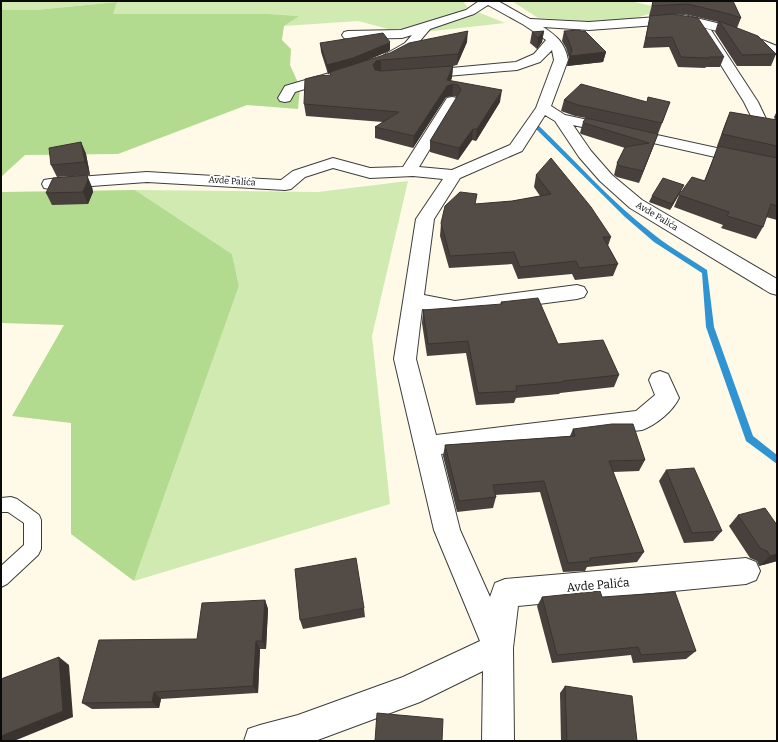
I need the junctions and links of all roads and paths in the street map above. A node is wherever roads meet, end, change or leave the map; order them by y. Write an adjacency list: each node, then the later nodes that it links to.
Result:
1 (488, 1): 2 (street); 4 (street)
2 (528, 22): 3 (street); 6 (street)
3 (700, 22): 7 (street); 14 (street)
4 (425, 27): 5 (street); 8 (street)
5 (348, 35)
6 (553, 39): 10 (street); 13 (street, Avde Palića)
7 (777, 50)
8 (377, 63)
9 (349, 72): 11 (street)
10 (412, 75)
11 (285, 98)
12 (452, 101): 16 (street)
13 (552, 113): 15 (street); 17 (street, Avde Palića); 19 (street, Avde Palića)
14 (760, 121)
15 (777, 166)
16 (408, 172): 17 (street, Avde Palića); 18 (street, Avde Palića)
17 (454, 175): 21 (street, Avde Palića)
18 (50, 184)
19 (777, 288)
20 (577, 292): 21 (street)
21 (414, 300): 23 (street, Avde Palića)
22 (660, 380): 23 (street)
23 (426, 446): 27 (street, Avde Palića)
24 (1, 505): 26 (lane)
25 (746, 571): 27 (street, Avde Palića)
26 (1, 578)
27 (498, 648): 28 (street); 29 (street, Avde Palića)
28 (260, 741)
29 (498, 741)

